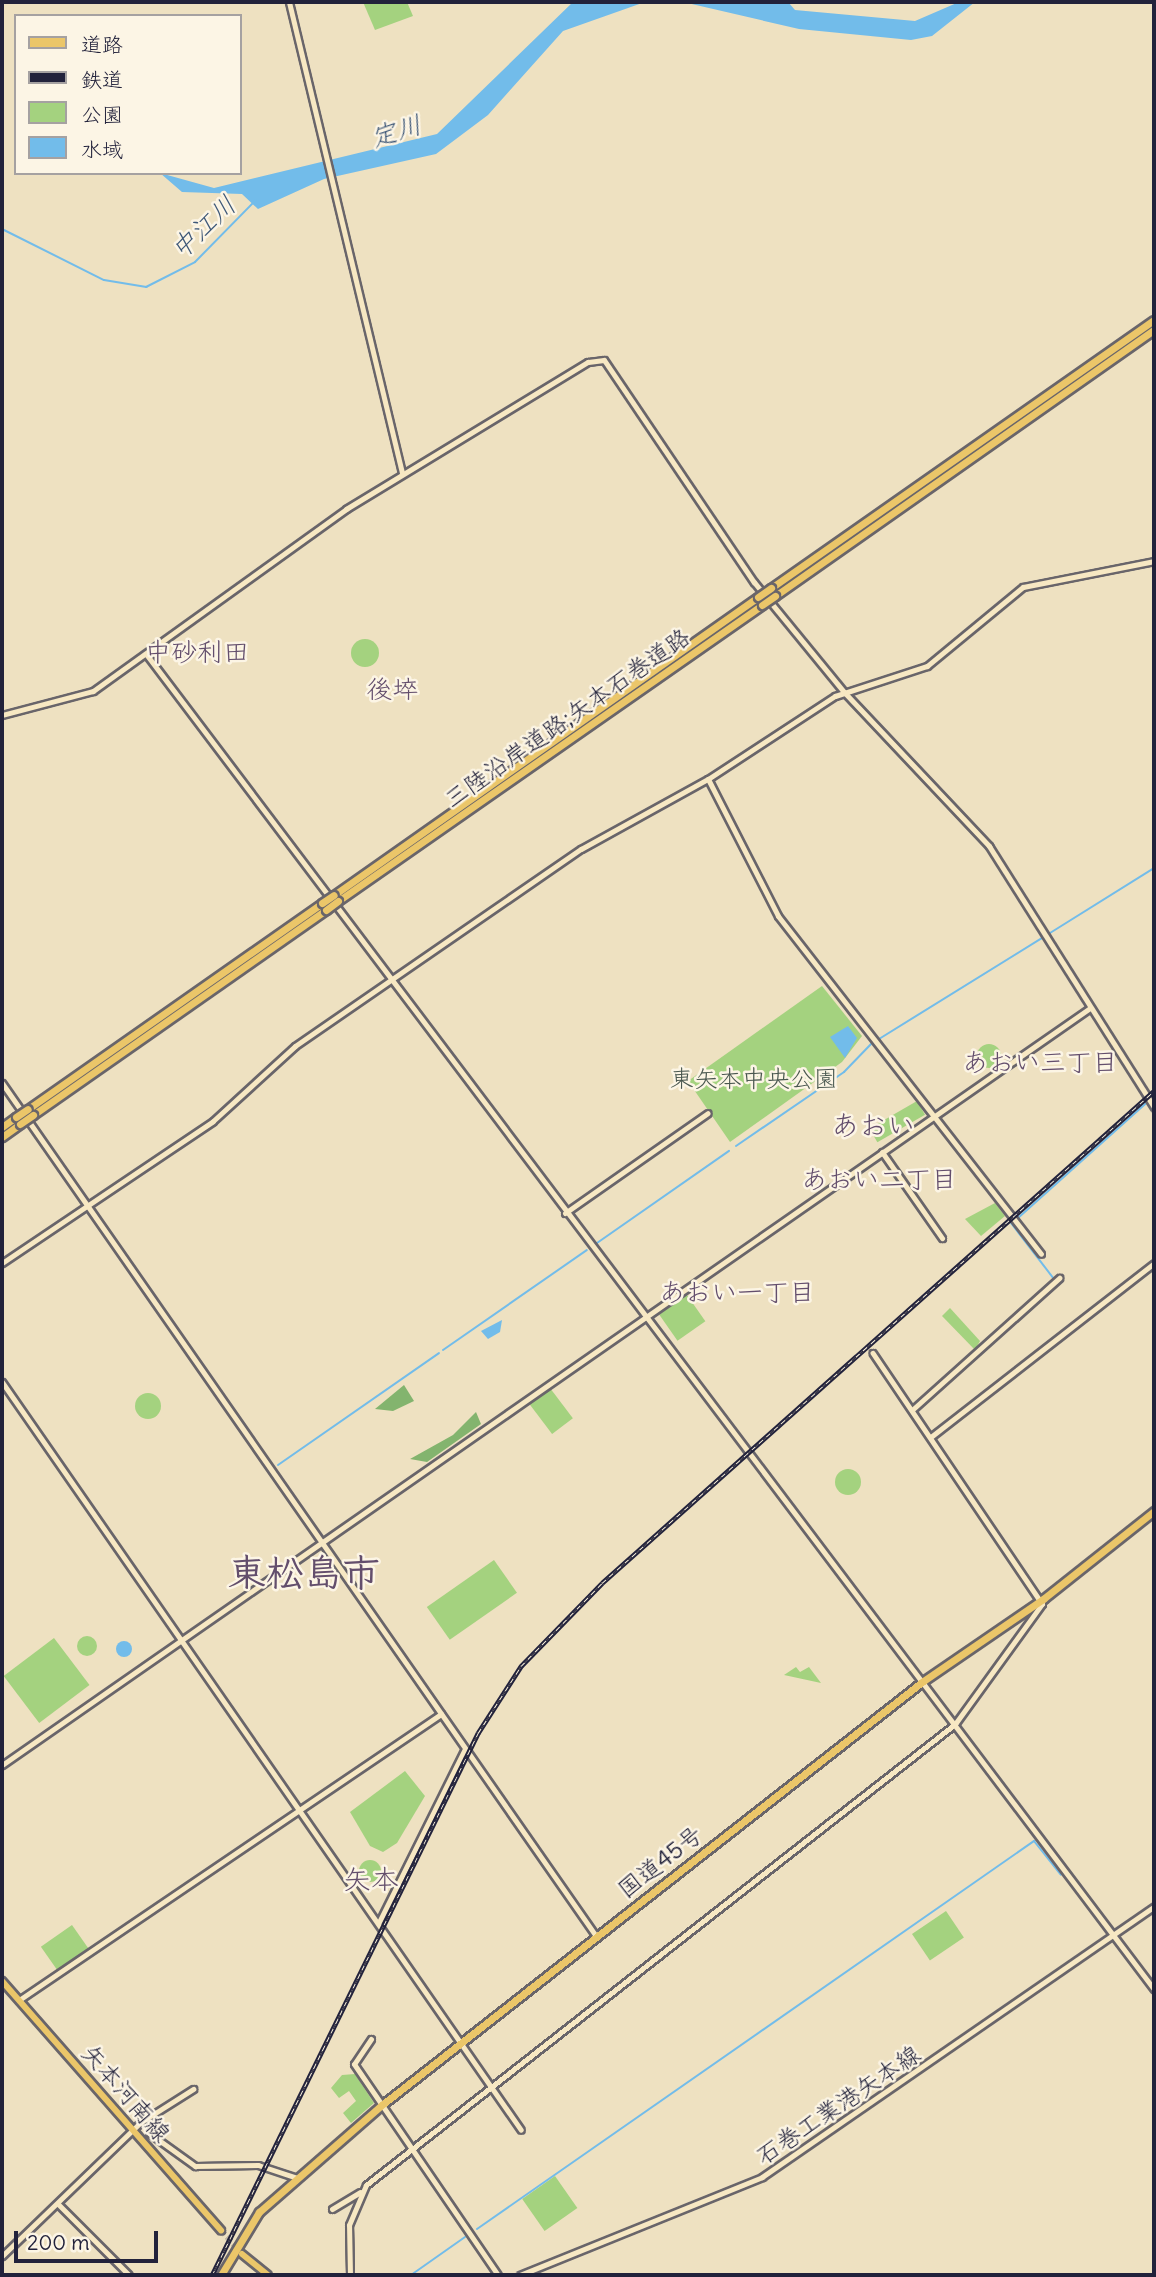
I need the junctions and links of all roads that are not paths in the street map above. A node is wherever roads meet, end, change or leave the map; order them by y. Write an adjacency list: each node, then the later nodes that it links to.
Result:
1 (289, 2): 4 (street)
2 (1154, 320): 6 (highway, 三陸沿岸道路;矢本石巻道路)
3 (1154, 330): 6 (highway, 三陸沿岸道路;矢本石巻道路)
4 (402, 473): 7 (street); 8 (street)
5 (1154, 561): 8 (street)
6 (773, 592): 19 (highway, 三陸沿岸道路;矢本石巻道路, bridge)
7 (146, 654): 9 (street); 13 (street)
8 (844, 692): 11 (street); 14 (street)
9 (2, 715)
10 (474, 777): 12 (street)
11 (708, 779): 13 (street); 18 (street)
12 (479, 784)
13 (389, 981): 23 (street); 24 (street)
14 (1090, 1008): 16 (street); 18 (street)
15 (2, 1083): 23 (street)
16 (1154, 1107)
17 (708, 1113): 24 (street)
18 (934, 1116): 22 (street); 26 (street)
19 (18, 1121): 20 (highway, 三陸沿岸道路;矢本石巻道路); 21 (highway, 三陸沿岸道路;矢本石巻道路)
20 (2, 1127)
21 (2, 1137)
22 (882, 1152): 25 (street); 30 (street)
23 (86, 1205): 27 (street); 36 (street)
24 (565, 1213): 30 (street)
25 (942, 1238)
26 (1041, 1254)
27 (2, 1263)
28 (1154, 1263): 34 (street)
29 (1059, 1278): 33 (street)
30 (645, 1316): 36 (street); 39 (street)
31 (873, 1353): 33 (street)
32 (2, 1382): 38 (street)
33 (912, 1410): 34 (street)
34 (932, 1436): 37 (street)
35 (1154, 1511): 37 (highway, 国道45号)
36 (321, 1542): 38 (street); 40 (street)
37 (1043, 1599): 39 (highway, 国道45号); 41 (street)
38 (183, 1641): 43 (street); 44 (street)
39 (922, 1682): 41 (street); 47 (highway, 国道45号)
40 (441, 1714): 42 (street); 44 (street)
41 (956, 1724): 48 (street); 54 (street)
42 (465, 1749): 46 (street); 47 (street)
43 (2, 1765)
44 (301, 1811): 46 (street); 51 (street)
45 (1154, 1907): 48 (street, 石巻工業港矢本線)
46 (379, 1922): 53 (street)
47 (596, 1936): 53 (highway, 国道45号)
48 (1113, 1936): 50 (street); 73 (street, 石巻工業港矢本線)
49 (2, 1981): 51 (main road, 矢本河南線)
50 (1154, 1989)
51 (19, 2000): 57 (main road, 矢本河南線)
52 (370, 2039): 56 (street)
53 (461, 2042): 54 (street); 56 (highway, 国道45号)
54 (491, 2088): 58 (street); 60 (street)
55 (193, 2089): 57 (street)
56 (383, 2104): 60 (street); 61 (highway, 国道45号)
57 (134, 2130): 63 (street); 65 (main road, 矢本河南線)
58 (521, 2130)
59 (149, 2133): 61 (street)
60 (413, 2148): 62 (street); 72 (street)
61 (297, 2178): 69 (highway, 国道45号)
62 (360, 2192): 64 (street); 71 (street)
63 (58, 2204): 67 (street); 68 (street)
64 (332, 2208)
65 (221, 2230)
66 (242, 2254): 70 (main road)
67 (2, 2256)
68 (129, 2275)
69 (221, 2275)
70 (268, 2275)
71 (350, 2275)
72 (498, 2275)
73 (520, 2275)

